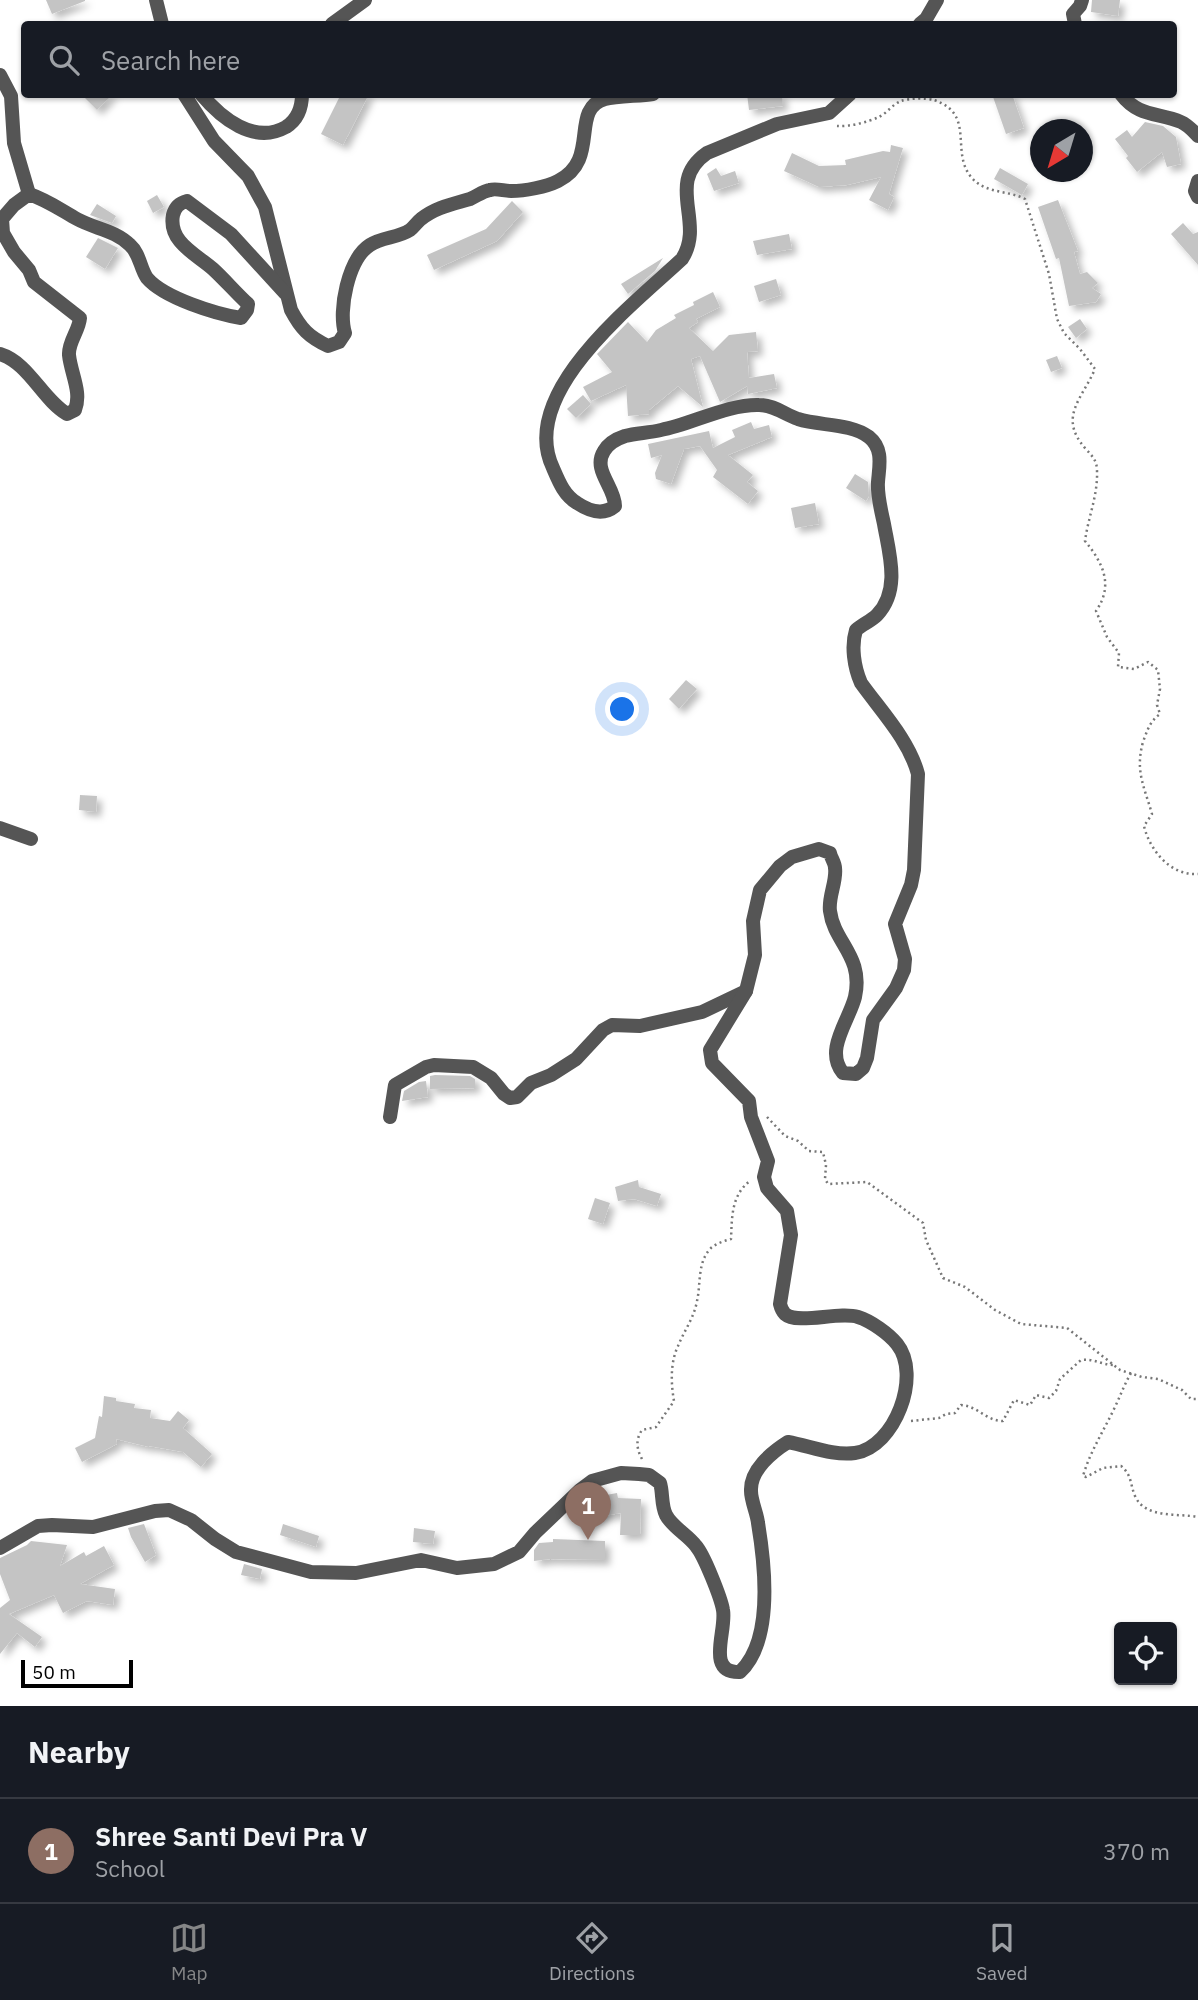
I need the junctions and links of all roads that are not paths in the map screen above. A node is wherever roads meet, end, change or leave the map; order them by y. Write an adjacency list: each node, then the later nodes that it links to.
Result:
1 (156, 0): 5 (street)
2 (365, 0): 6 (street)
3 (937, 0): 7 (street)
4 (1082, 0): 8 (street)
5 (161, 21)
6 (336, 21)
7 (924, 21)
8 (1074, 21)
9 (0, 75): 18 (street)
10 (187, 98): 20 (street)
11 (205, 98): 12 (street)
12 (301, 98)
13 (614, 98): 20 (street)
14 (846, 98): 24 (street)
15 (1125, 98): 16 (street)
16 (1198, 136)
17 (1198, 181): 19 (street)
18 (29, 194): 20 (street); 21 (street)
19 (1198, 197)
20 (285, 293)
21 (0, 354)
22 (0, 828): 23 (street)
23 (31, 839)
24 (746, 991): 25 (street); 26 (street)
25 (390, 1117)
26 (0, 1548)

